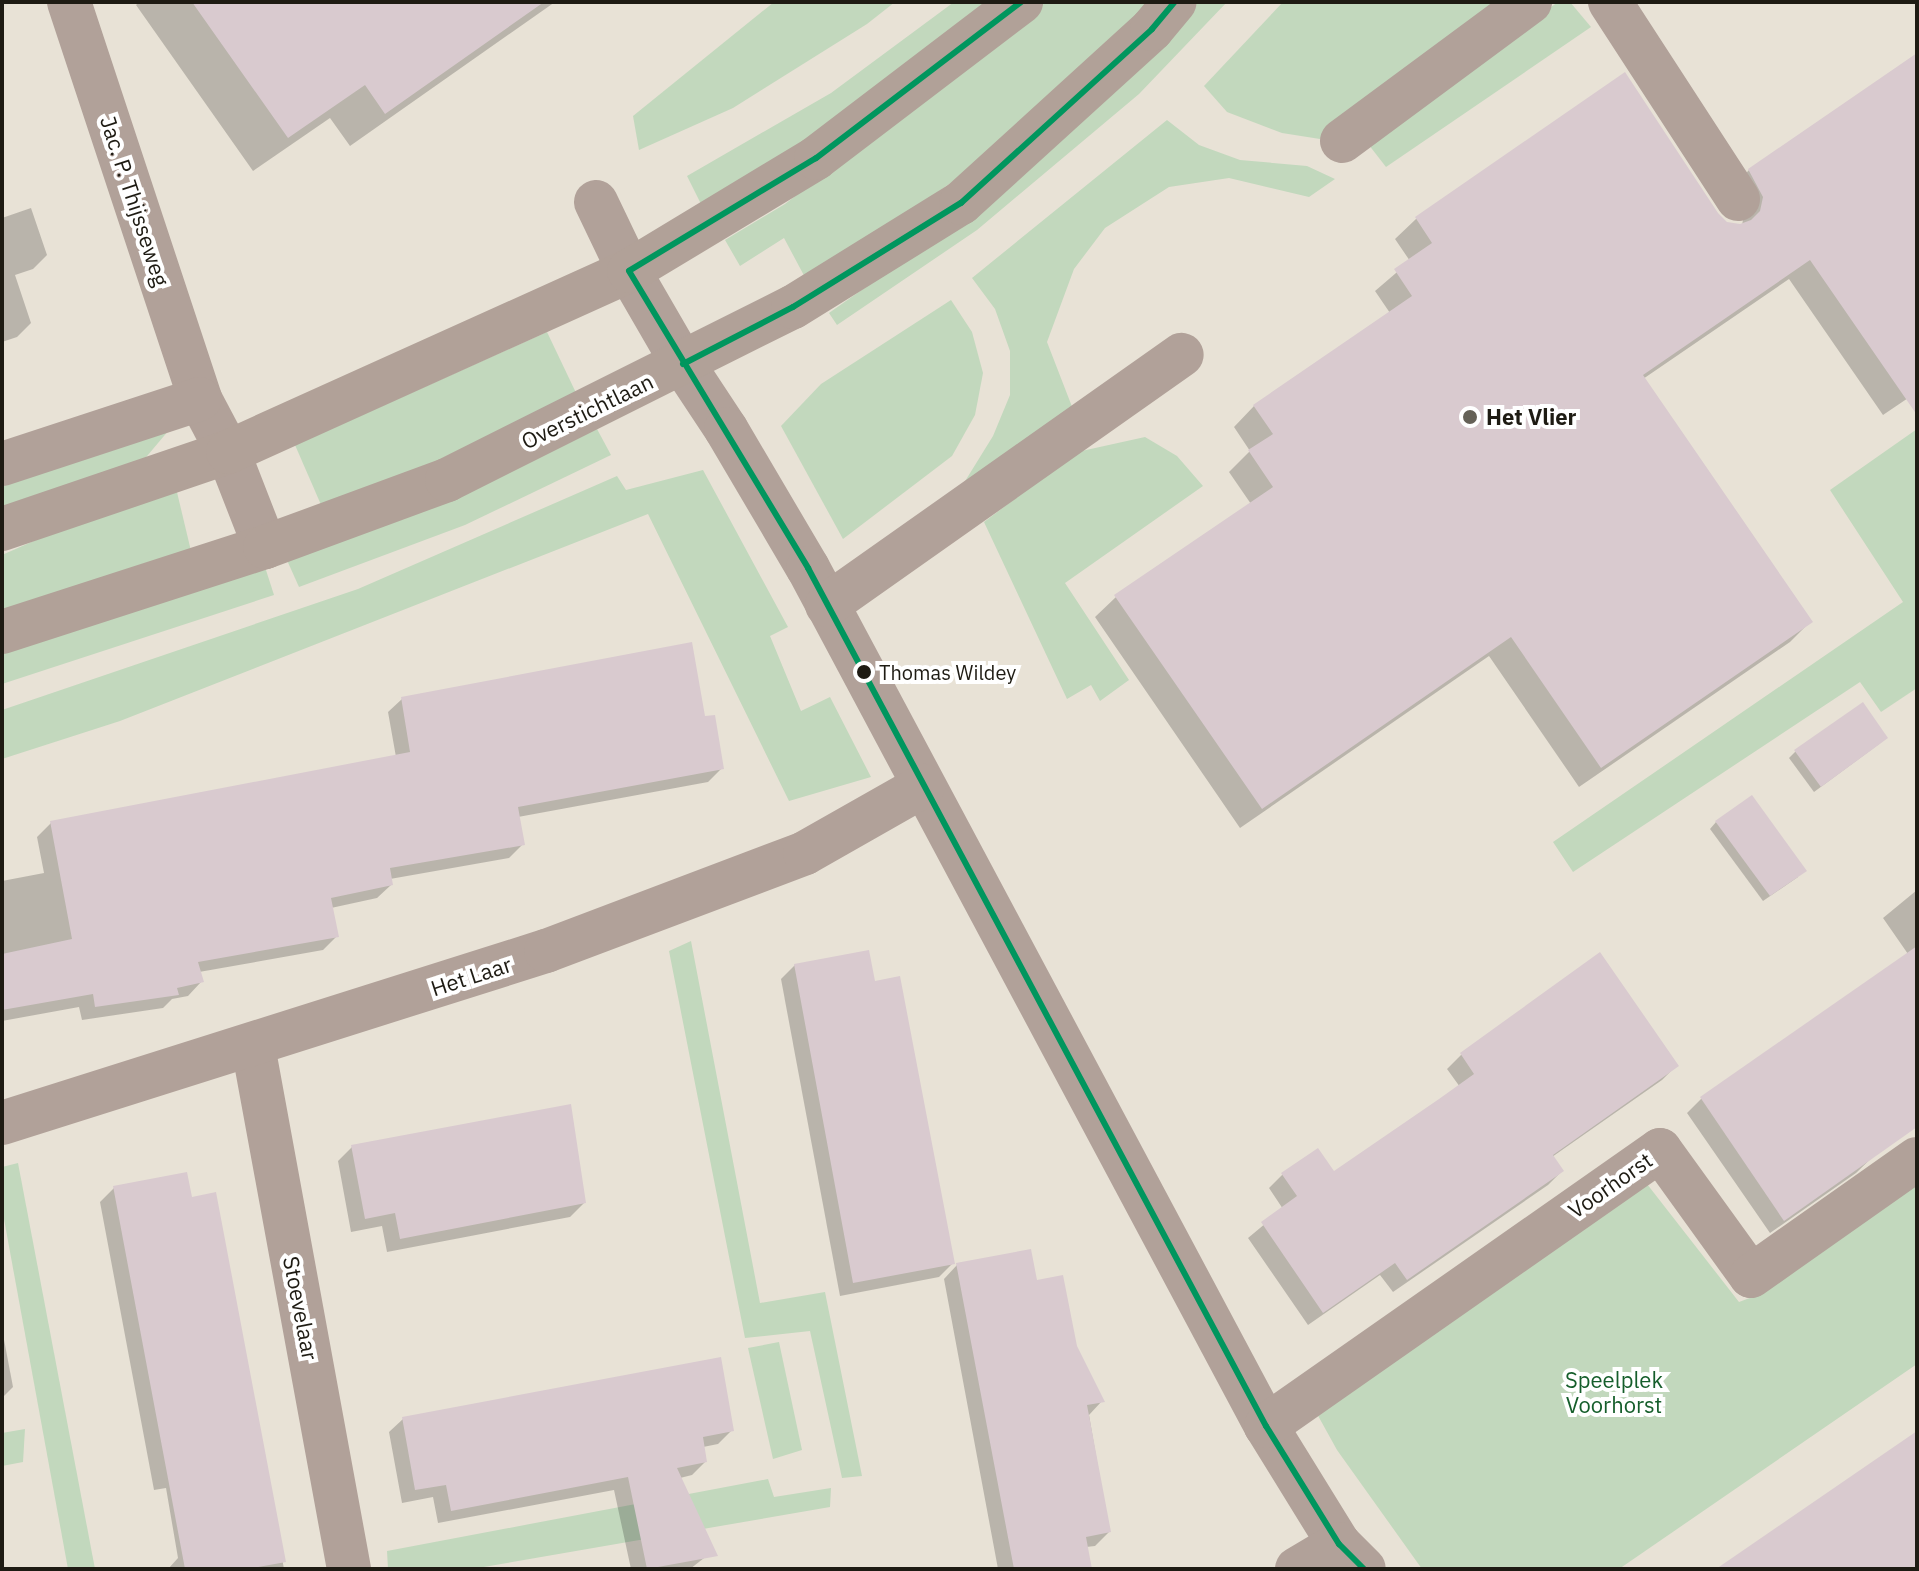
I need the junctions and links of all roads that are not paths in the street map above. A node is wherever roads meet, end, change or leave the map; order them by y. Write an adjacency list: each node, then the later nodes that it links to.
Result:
1 (69, 2): 12 (street, Jac. P. Thijsseweg)
2 (1021, 2): 9 (main road)
3 (1175, 2): 11 (main road, Overstichtlaan)
4 (1530, 2): 6 (street)
5 (1610, 2): 7 (street)
6 (1342, 141)
7 (1738, 199)
8 (596, 202): 9 (street)
9 (629, 271): 11 (street); 13 (main road)
10 (1182, 355): 17 (street)
11 (683, 364): 16 (main road, Overstichtlaan); 17 (street)
12 (200, 399): 13 (street, Jac. P. Thijsseweg); 14 (street)
13 (228, 452): 15 (main road); 16 (street, Jac. P. Thijsseweg)
14 (2, 464)
15 (2, 529)
16 (265, 547): 18 (main road, Overstichtlaan)
17 (827, 605): 19 (street)
18 (2, 632)
19 (923, 786): 20 (street, Het Laar); 23 (street)
20 (253, 1046): 21 (street, Het Laar); 25 (street, Stoevelaar)
21 (2, 1123)
22 (1917, 1159): 23 (street, Voorhorst)
23 (1266, 1426): 24 (street)
24 (1352, 1556): 26 (street)
25 (349, 1569)
26 (1297, 1569)

